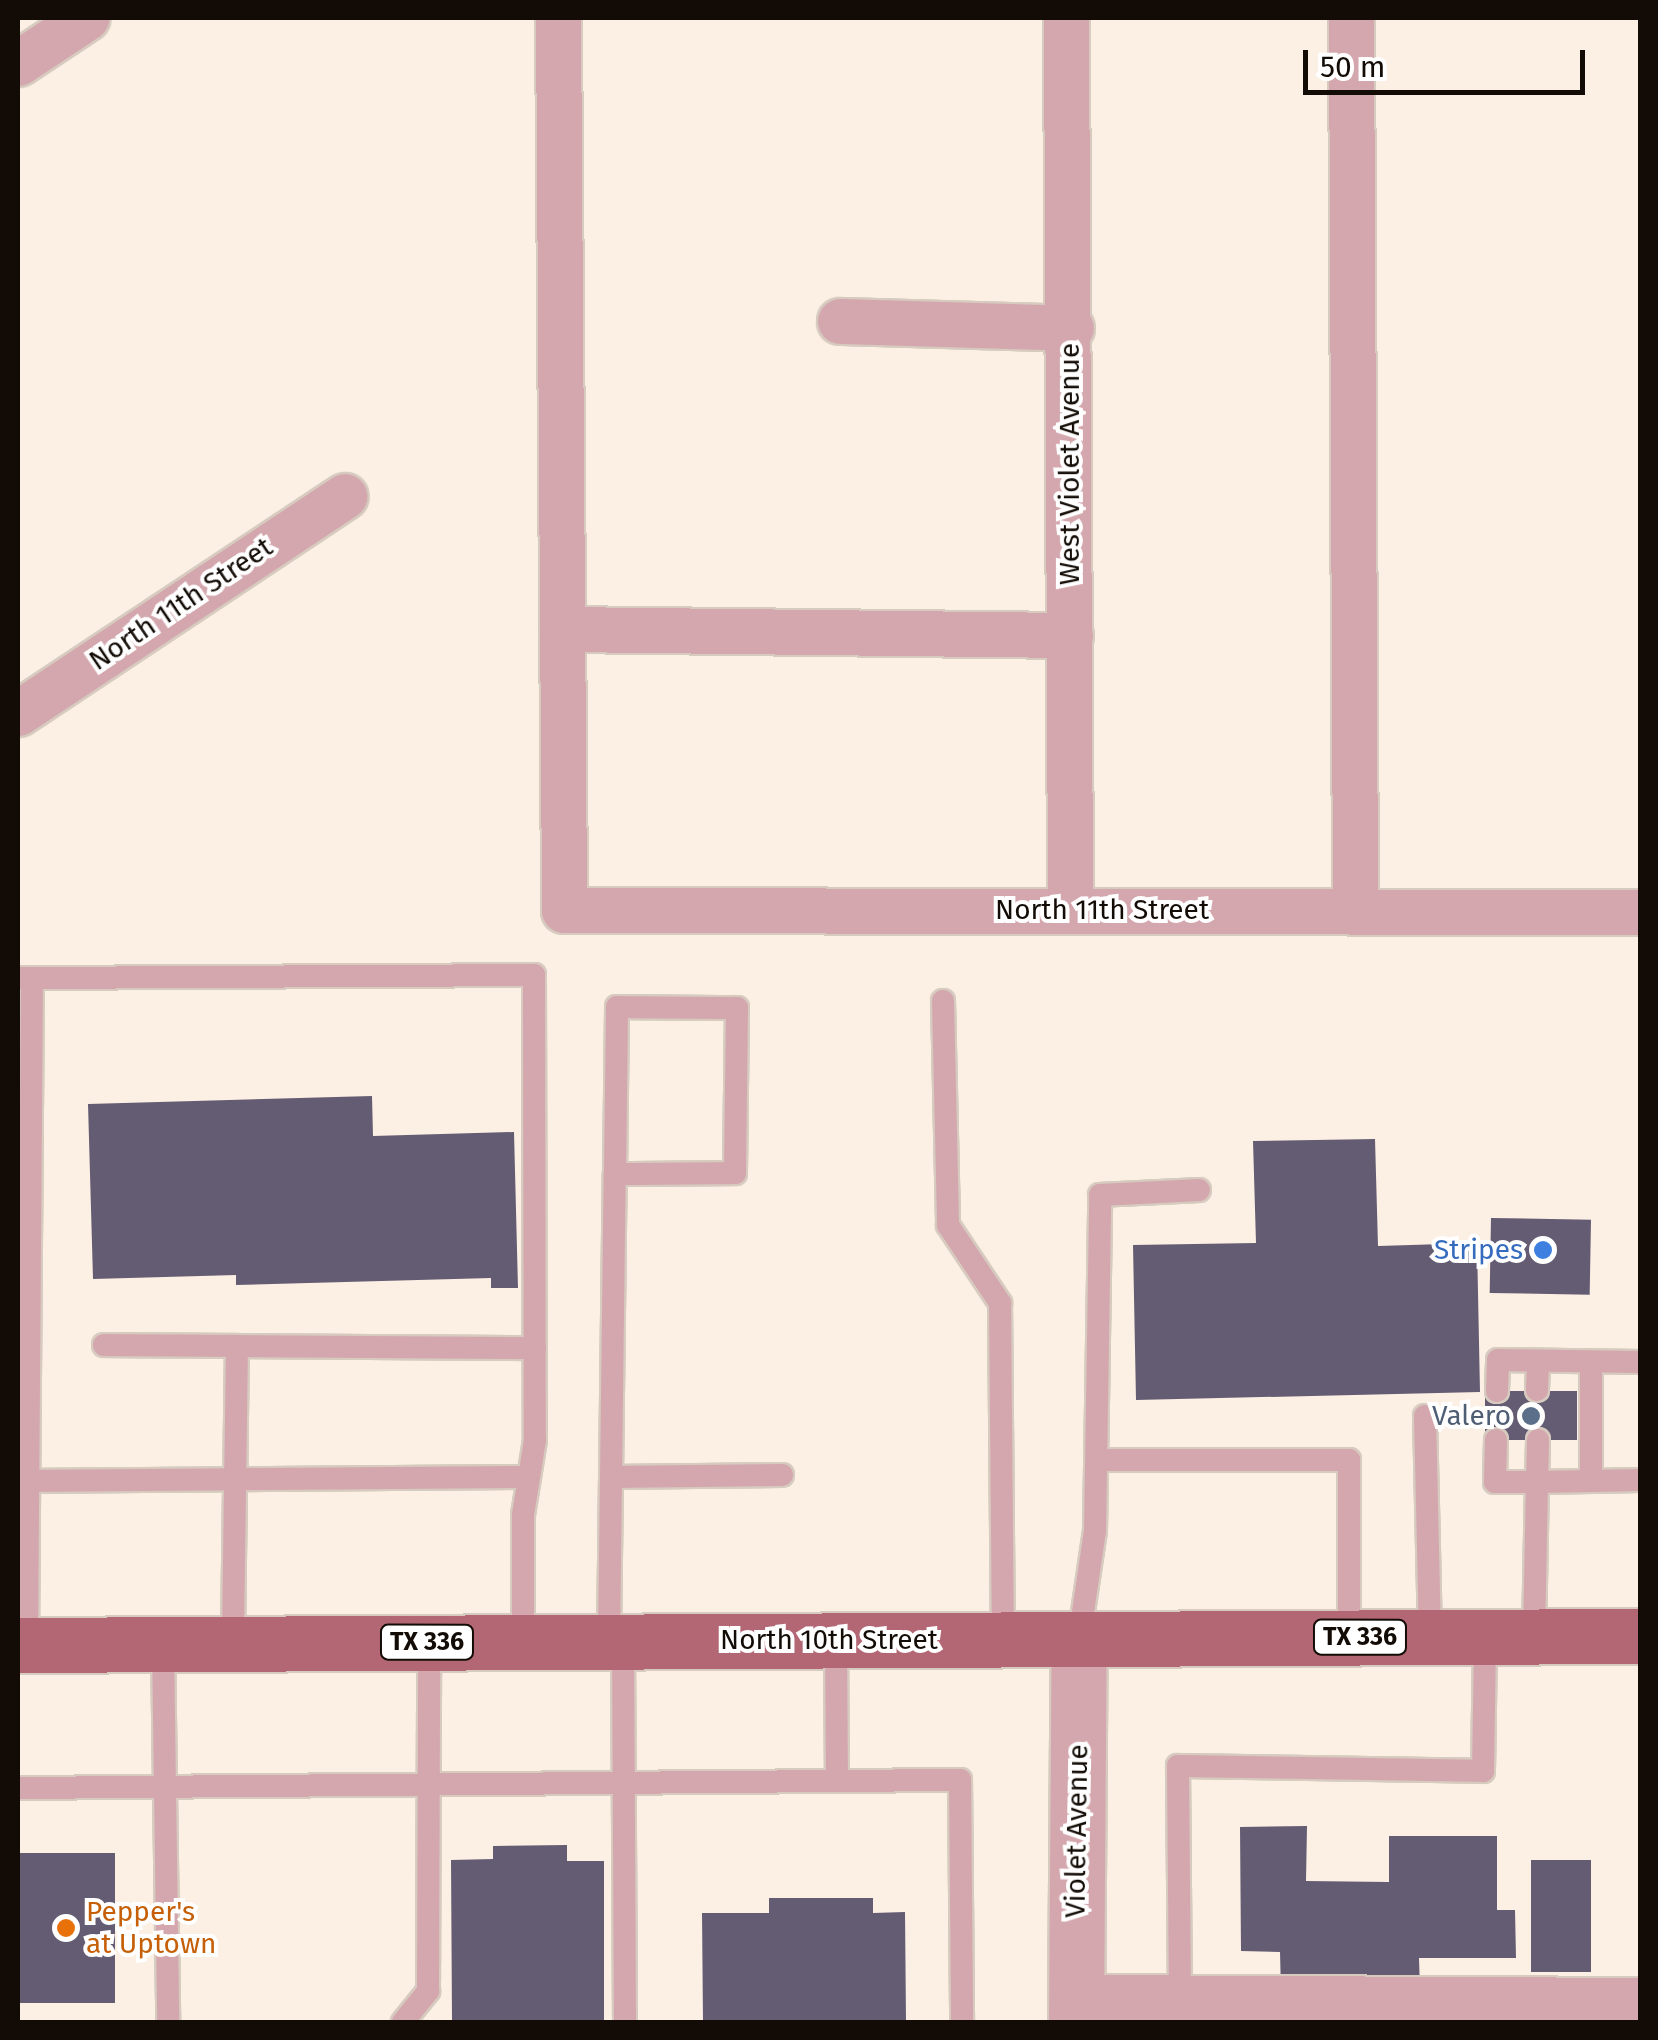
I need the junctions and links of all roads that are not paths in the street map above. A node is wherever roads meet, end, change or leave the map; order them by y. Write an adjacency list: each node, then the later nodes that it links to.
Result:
1 (86, 18): 5 (street)
2 (558, 18): 9 (street)
3 (1066, 18): 7 (street, West Violet Avenue)
4 (1351, 18): 13 (street)
5 (35, 42)
6 (840, 320): 7 (street)
7 (1071, 328): 10 (street, West Violet Avenue)
8 (344, 496): 11 (street, North 11th Street)
9 (562, 628): 10 (street); 12 (street, North 11th Street)
10 (1070, 635): 12 (street, West Violet Avenue)
11 (18, 712)
12 (1070, 910): 13 (street, North 11th Street)
13 (1354, 911): 14 (street, North 11th Street)
14 (1640, 912)
15 (25, 978): 17 (lane); 23 (lane)
16 (943, 1001): 45 (lane)
17 (24, 1056): 18 (lane)
18 (24, 1155): 38 (lane)
19 (614, 1174): 19 (lane); 36 (lane)
20 (1199, 1190): 32 (lane)
21 (104, 1345): 22 (lane)
22 (237, 1346): 23 (lane); 34 (lane)
23 (534, 1348): 35 (lane)
24 (1538, 1361): 25 (lane); 27 (lane); 28 (lane)
25 (1591, 1362): 26 (lane); 39 (lane)
26 (1640, 1362)
27 (1538, 1390)
28 (1498, 1392)
29 (1425, 1416): 43 (lane)
30 (1496, 1440): 40 (lane)
31 (1538, 1440): 40 (lane)
32 (1097, 1460): 42 (lane); 46 (lane)
33 (782, 1475): 36 (lane)
34 (236, 1477): 35 (lane); 38 (lane); 51 (lane)
35 (528, 1477): 50 (lane)
36 (611, 1477): 48 (lane)
37 (1640, 1480): 39 (lane)
38 (23, 1481): 53 (lane)
39 (1591, 1481): 40 (lane)
40 (1537, 1482): 44 (lane)
41 (1640, 1636): 44 (main road, North 10th Street / TX 336)
42 (1349, 1637): 43 (main road, North 10th Street / TX 336); 46 (main road, North 10th Street / TX 336)
43 (1430, 1637): 44 (main road, North 10th Street / TX 336)
44 (1510, 1637): 61 (lane)
45 (1003, 1639): 46 (main road, North 10th Street / TX 336); 47 (main road, North 10th Street / TX 336)
46 (1079, 1639): 60 (street, Violet Avenue)
47 (836, 1640): 48 (main road, North 10th Street / TX 336); 54 (lane)
48 (616, 1641): 50 (main road, North 10th Street / TX 336); 55 (lane)
49 (429, 1642): 50 (main road, North 10th Street / TX 336); 51 (main road, North 10th Street / TX 336); 56 (lane)
50 (522, 1642)
51 (233, 1643): 52 (main road, North 10th Street / TX 336)
52 (162, 1644): 53 (main road, North 10th Street / TX 336); 57 (lane)
53 (22, 1645)
54 (837, 1781): 55 (lane); 65 (lane)
55 (624, 1783): 56 (lane); 64 (lane)
56 (428, 1785): 57 (lane); 63 (lane)
57 (165, 1787): 58 (lane); 62 (lane)
58 (18, 1788)
59 (1640, 2000): 61 (street)
60 (1076, 2010): 61 (street)
61 (1180, 2010)
62 (168, 2022)
63 (403, 2022)
64 (625, 2022)
65 (962, 2022)

